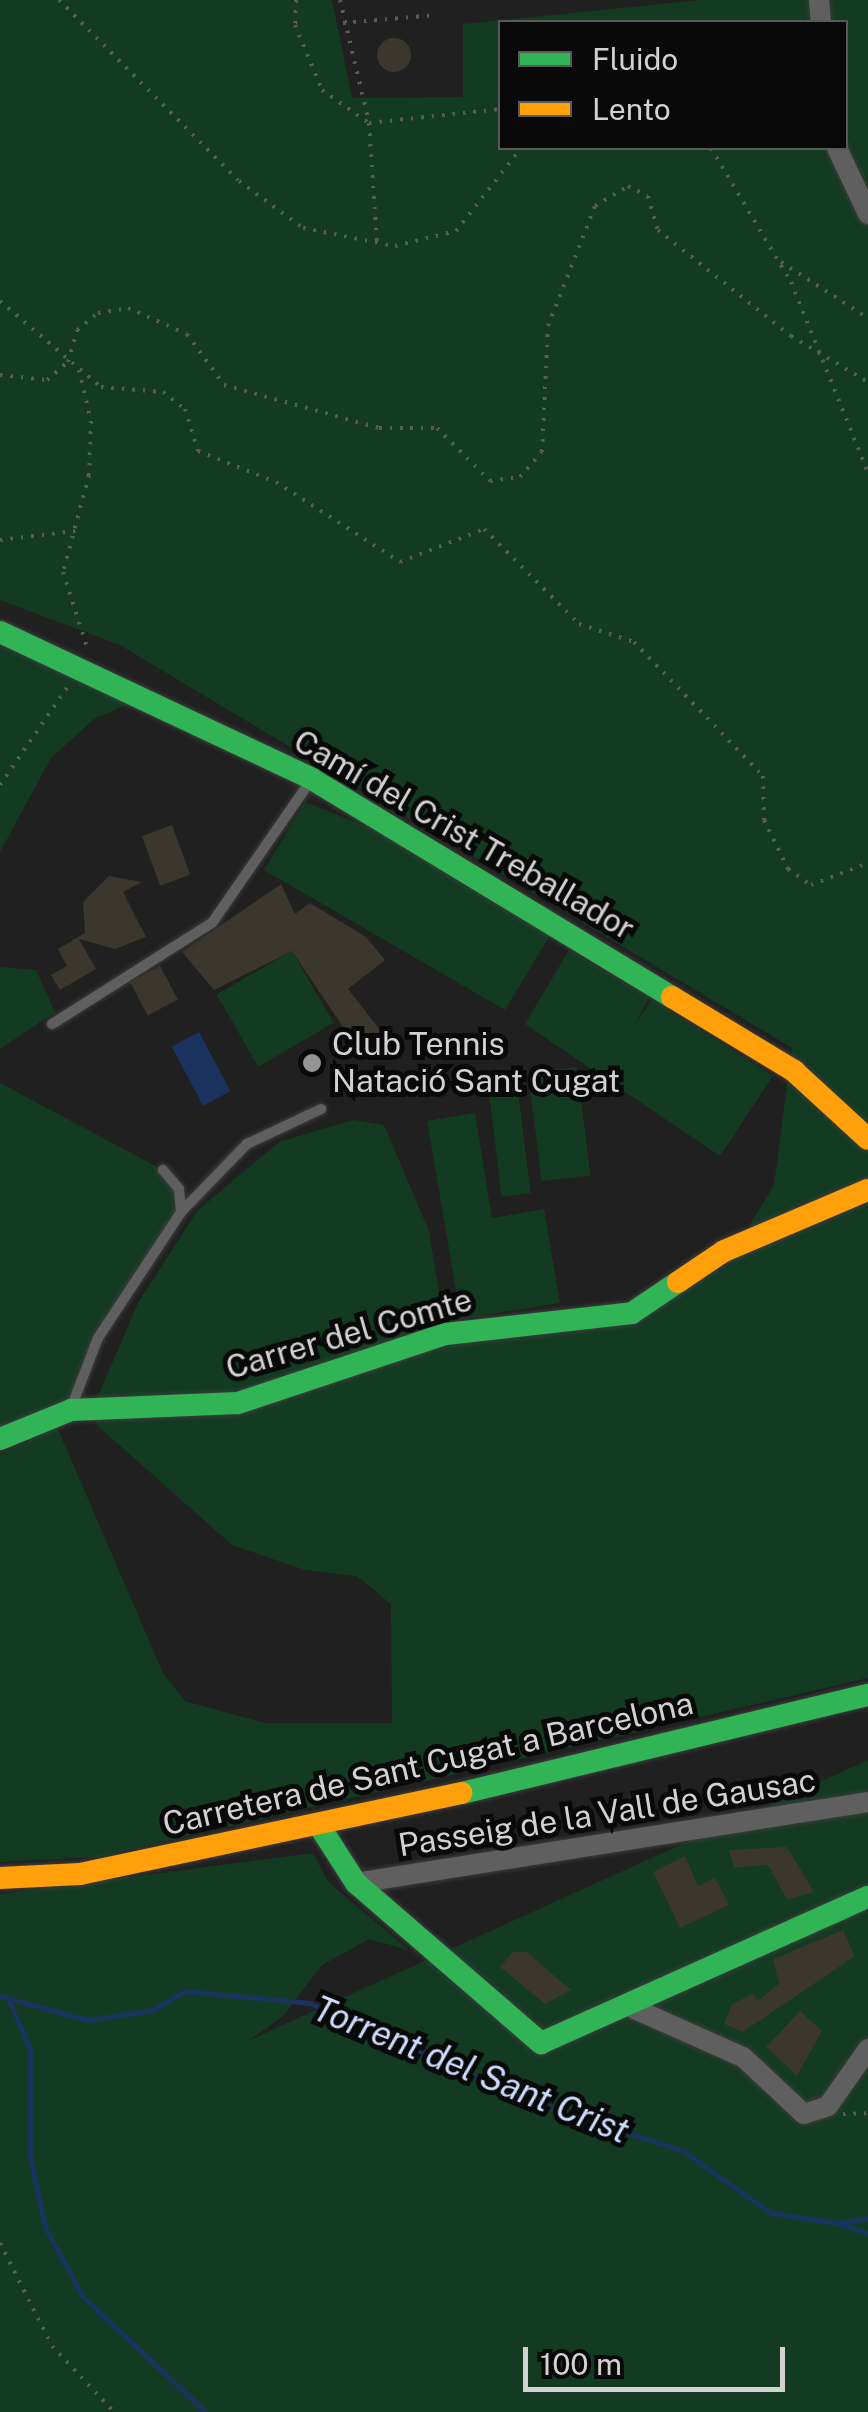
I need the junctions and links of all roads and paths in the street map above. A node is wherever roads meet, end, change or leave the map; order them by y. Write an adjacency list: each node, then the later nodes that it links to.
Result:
1 (58, 0): 12 (path)
2 (296, 0): 7 (path)
3 (340, 0): 5 (path)
4 (436, 15): 5 (path)
5 (343, 23): 7 (path)
6 (498, 109): 7 (path)
7 (368, 123): 12 (path)
8 (519, 150): 12 (path)
9 (712, 150): 13 (path)
10 (838, 150): 11 (street)
11 (868, 214)
12 (377, 244)
13 (777, 259): 15 (path); 16 (path)
14 (0, 301): 17 (path)
15 (868, 318)
16 (821, 355): 17 (path); 20 (path); 21 (path)
17 (68, 362): 18 (path); 19 (path)
18 (79, 370): 22 (path); 28 (path)
19 (0, 375)
20 (868, 382)
21 (868, 473)
22 (76, 531): 23 (path); 25 (path)
23 (0, 540)
24 (0, 632): 25 (street, Camí del Crist Treballador)
25 (87, 673): 26 (street, Camí del Crist Treballador); 27 (path)
26 (312, 779): 29 (lane); 31 (street, Camí del Crist Treballador)
27 (0, 785)
28 (868, 863)
29 (52, 1024)
30 (321, 1109): 34 (lane)
31 (868, 1139)
32 (163, 1170): 34 (lane)
33 (868, 1190): 35 (street, Carrer del Comte)
34 (181, 1212): 35 (lane)
35 (70, 1410): 36 (street, Carrer del Comte)
36 (0, 1440)
37 (868, 1695): 39 (street, Carretera de Sant Cugat a Barcelona)
38 (868, 1802): 41 (street, Passeig de la Vall de Gausac)
39 (320, 1827): 40 (street, Carretera de Sant Cugat a Barcelona); 41 (street)
40 (0, 1878)
41 (356, 1883): 43 (street)
42 (868, 1897): 43 (street)
43 (626, 2005): 44 (street)
44 (868, 2049)
45 (0, 2243): 46 (path)
46 (114, 2412)

